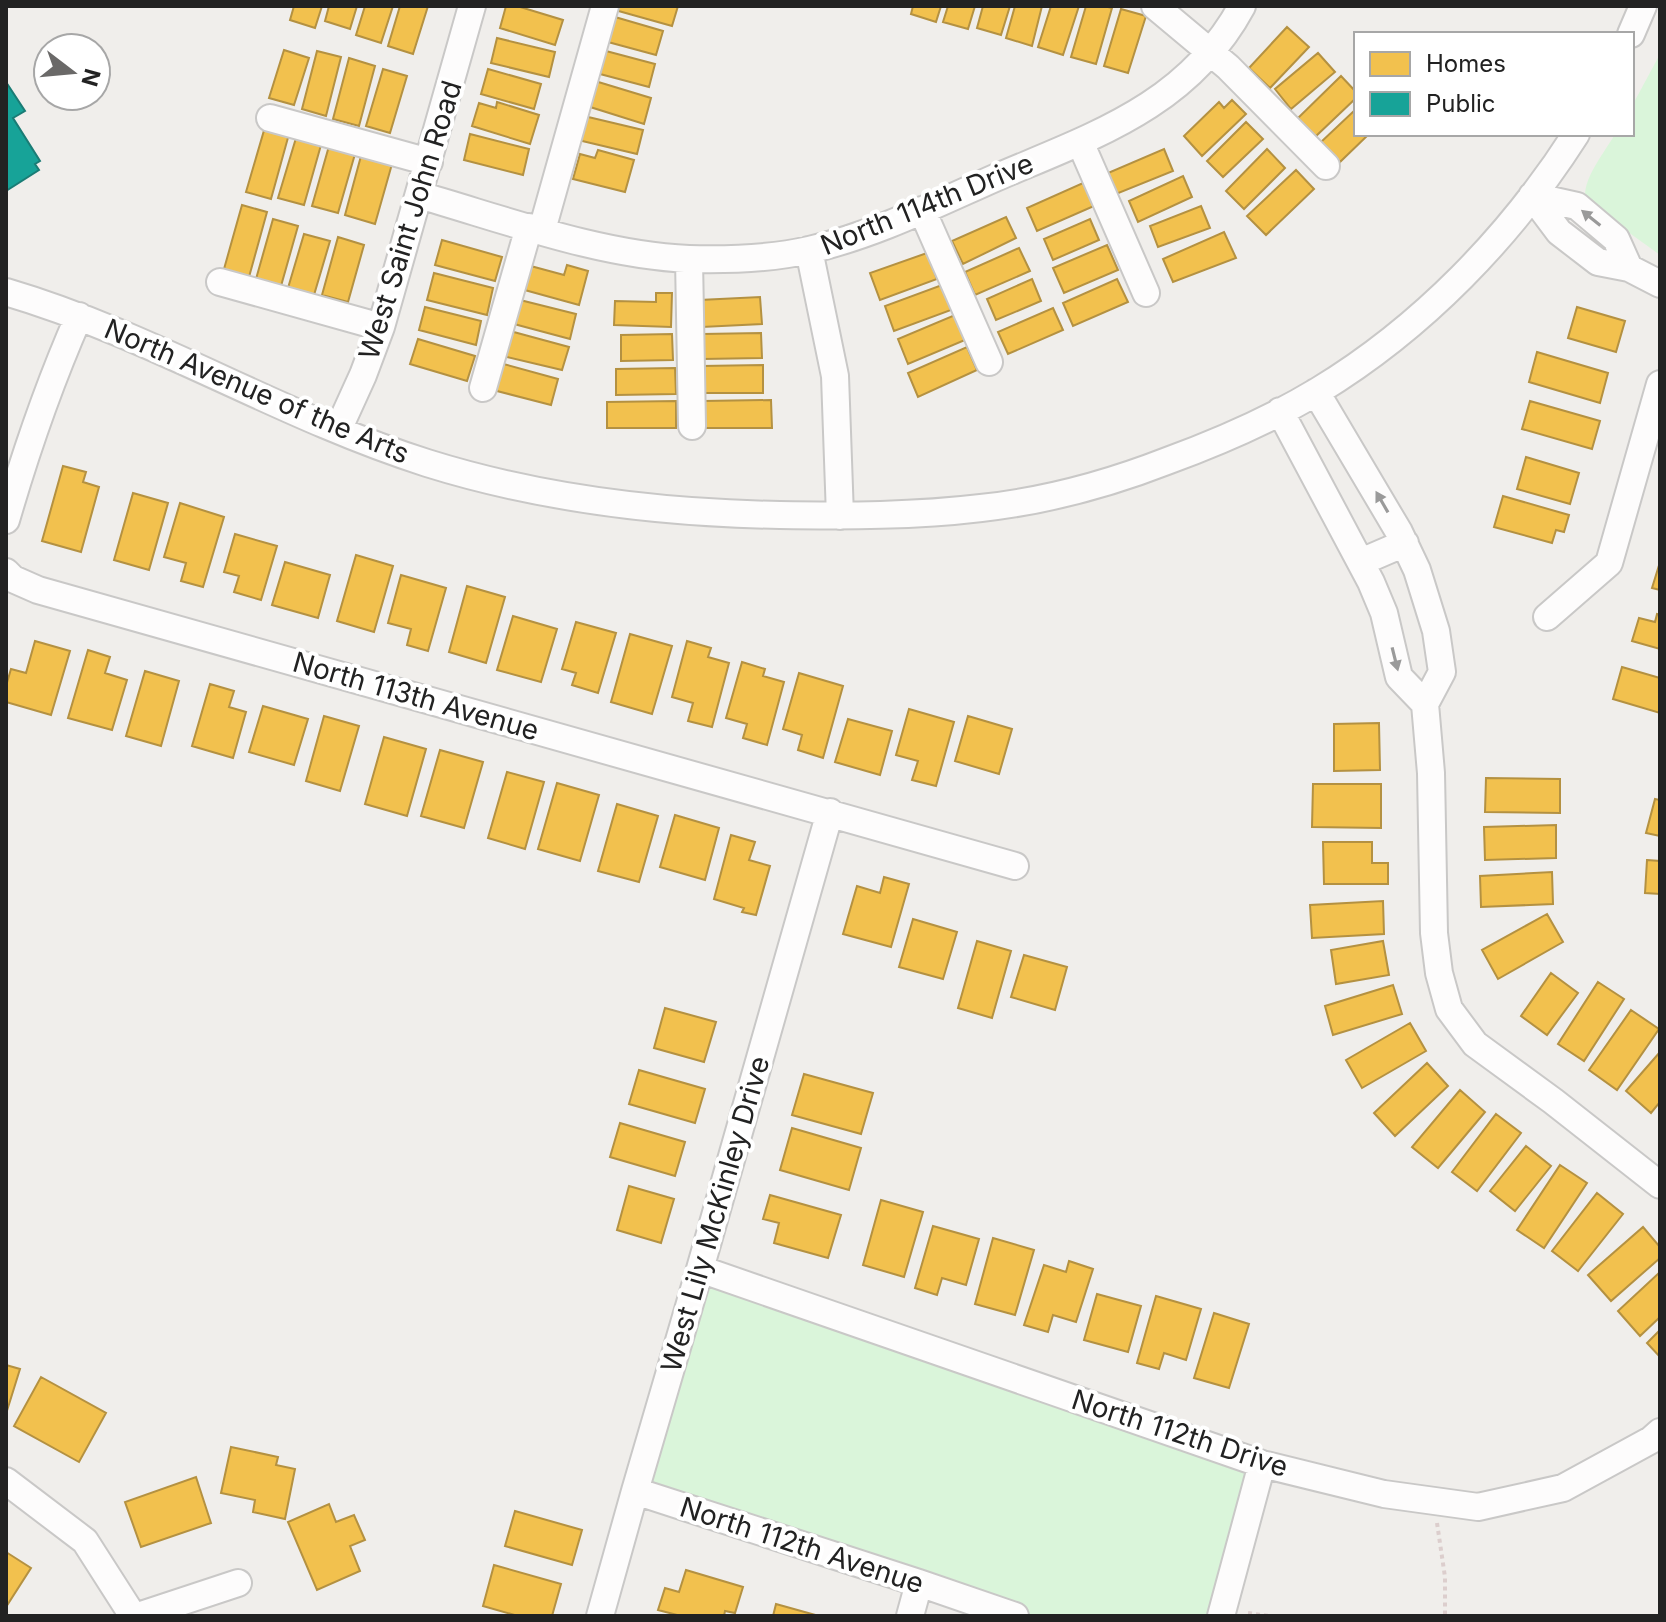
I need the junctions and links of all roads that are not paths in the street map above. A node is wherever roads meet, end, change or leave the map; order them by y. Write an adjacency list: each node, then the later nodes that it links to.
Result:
1 (472, 6): 11 (street, West Saint John Road)
2 (605, 6): 16 (street)
3 (1155, 6): 7 (street)
4 (1242, 6): 7 (street, North 114th Drive)
5 (1643, 6): 6 (street)
6 (1632, 32)
7 (1210, 53): 10 (street, North 114th Drive); 12 (street)
8 (270, 118): 11 (street)
9 (1575, 136): 14 (street, North Avenue of the Arts)
10 (1080, 142): 15 (street, North 114th Drive); 22 (street)
11 (429, 162): 13 (street, West Saint John Road)
12 (1326, 166)
13 (419, 195): 16 (street, North 114th Drive); 24 (street, West Saint John Road)
14 (1532, 196): 20 (street); 28 (street, North Avenue of the Arts)
15 (922, 210): 17 (street, North 114th Drive); 25 (street)
16 (535, 228): 18 (street, North 114th Drive); 27 (street)
17 (809, 250): 18 (street, North 114th Drive); 32 (street)
18 (689, 259): 30 (street)
19 (220, 282): 24 (street)
20 (1660, 284)
21 (6, 292): 23 (street, North Avenue of the Arts)
22 (1146, 293)
23 (79, 316): 31 (street, North Avenue of the Arts); 33 (street)
24 (381, 327): 31 (street, West Saint John Road)
25 (989, 362)
26 (1660, 384): 39 (street)
27 (483, 388)
28 (1316, 392): 29 (street, North Avenue of the Arts); 34 (street, one-way to 28)
29 (1280, 411): 32 (street, North Avenue of the Arts); 35 (street)
30 (692, 426)
31 (338, 430): 32 (street, North Avenue of the Arts)
32 (840, 516)
33 (6, 520)
34 (1405, 543): 35 (street); 37 (street)
35 (1361, 562): 38 (street)
36 (6, 572): 41 (street, North 113th Avenue)
37 (1429, 604): 38 (street); 40 (street)
38 (1384, 613): 40 (street, one-way to 40)
39 (1547, 617)
40 (1425, 704): 43 (street)
41 (830, 812): 42 (street, North 113th Avenue); 44 (street, West Lily McKinley Drive)
42 (1015, 866)
43 (1660, 1185)
44 (700, 1269): 46 (street, North 112th Drive); 48 (street, West Lily McKinley Drive)
45 (1660, 1432): 46 (street, North 112th Drive)
46 (1262, 1464): 55 (street)
47 (6, 1481): 51 (street)
48 (635, 1491): 50 (street, North 112th Avenue); 52 (street, West Lily McKinley Drive)
49 (238, 1583): 51 (street)
50 (919, 1583): 53 (street); 54 (street, North 112th Avenue)
51 (136, 1616)
52 (600, 1616)
53 (910, 1616)
54 (1015, 1616)
55 (1221, 1616)

